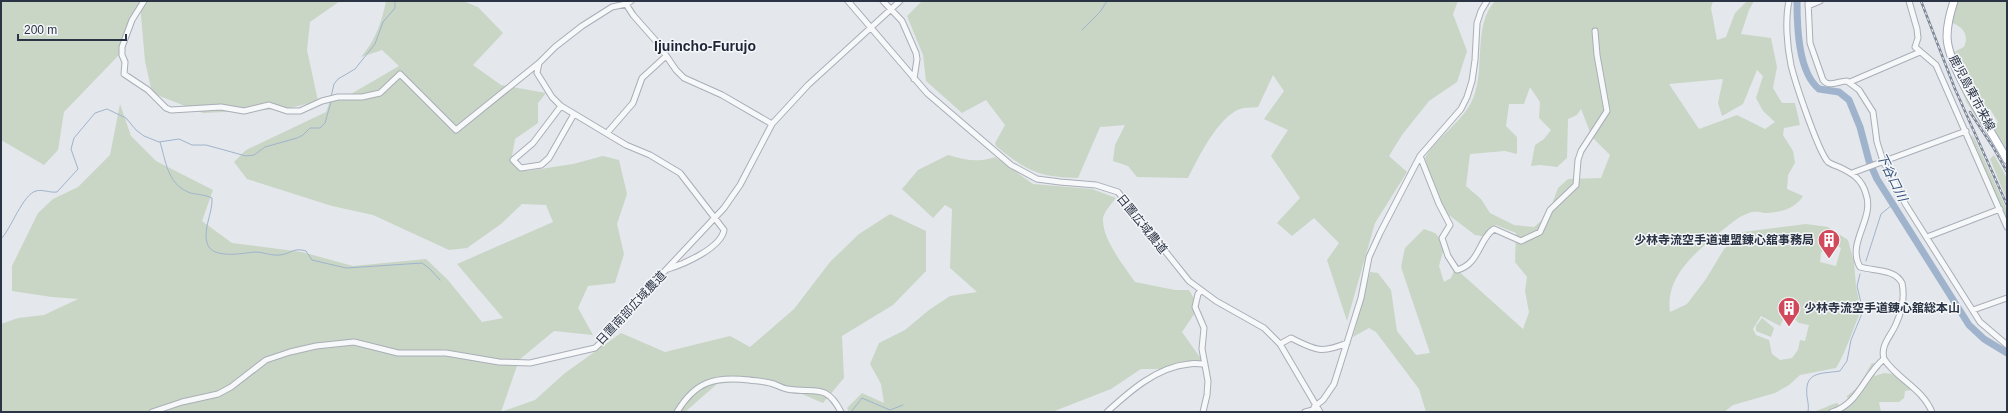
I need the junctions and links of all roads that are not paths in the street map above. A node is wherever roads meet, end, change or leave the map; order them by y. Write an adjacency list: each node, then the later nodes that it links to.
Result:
1 (144, 1): 17 (street)
2 (848, 1): 13 (street, 日置広域農道)
3 (884, 1): 12 (street)
4 (900, 1): 12 (street, 日置南部広域農道)
5 (1487, 1): 25 (street)
6 (1789, 1): 28 (street)
7 (1820, 1): 11 (street)
8 (1909, 1): 15 (street)
9 (1954, 1): 26 (main road, 鹿児島東市来線)
10 (628, 3): 16 (street); 17 (street)
11 (1808, 3): 19 (street)
12 (892, 9): 13 (street, 日置南部広域農道); 18 (street)
13 (872, 27): 18 (street, 日置広域農道); 22 (street, 日置南部広域農道)
14 (1596, 31): 25 (street)
15 (1920, 52): 19 (street); 23 (street)
16 (666, 56): 22 (street); 24 (street)
17 (539, 63): 20 (street)
18 (914, 79): 34 (street, 日置広域農道)
19 (1850, 82): 27 (street)
20 (561, 106): 21 (street); 21 (street)
21 (574, 114): 24 (street)
22 (772, 124): 30 (street, 日置南部広域農道)
23 (1966, 131): 27 (street); 29 (street)
24 (607, 133): 30 (street)
25 (1420, 156): 37 (street)
26 (2007, 160)
27 (1881, 162): 28 (street); 32 (street)
28 (1852, 173): 40 (street)
29 (2000, 209): 31 (street); 32 (street)
30 (714, 218): 33 (street, 日置南部広域農道); 33 (street)
31 (2007, 227)
32 (1927, 236): 36 (street)
33 (667, 269): 43 (street, 日置南部広域農道)
34 (1201, 292): 38 (street, 日置広域農道); 41 (street)
35 (2007, 298): 36 (street)
36 (1973, 310): 39 (street)
37 (1347, 343): 38 (street); 42 (street)
38 (1280, 344): 42 (street, 日置広域農道)
39 (2007, 345)
40 (1884, 359): 50 (street); 51 (street)
41 (1205, 364): 46 (street); 47 (street)
42 (1314, 409): 48 (street); 49 (street, 日置広域農道)
43 (152, 412)
44 (677, 412): 45 (street)
45 (841, 412)
46 (1107, 412)
47 (1203, 412)
48 (1305, 412)
49 (1320, 412)
50 (1832, 412)
51 (1932, 412)

